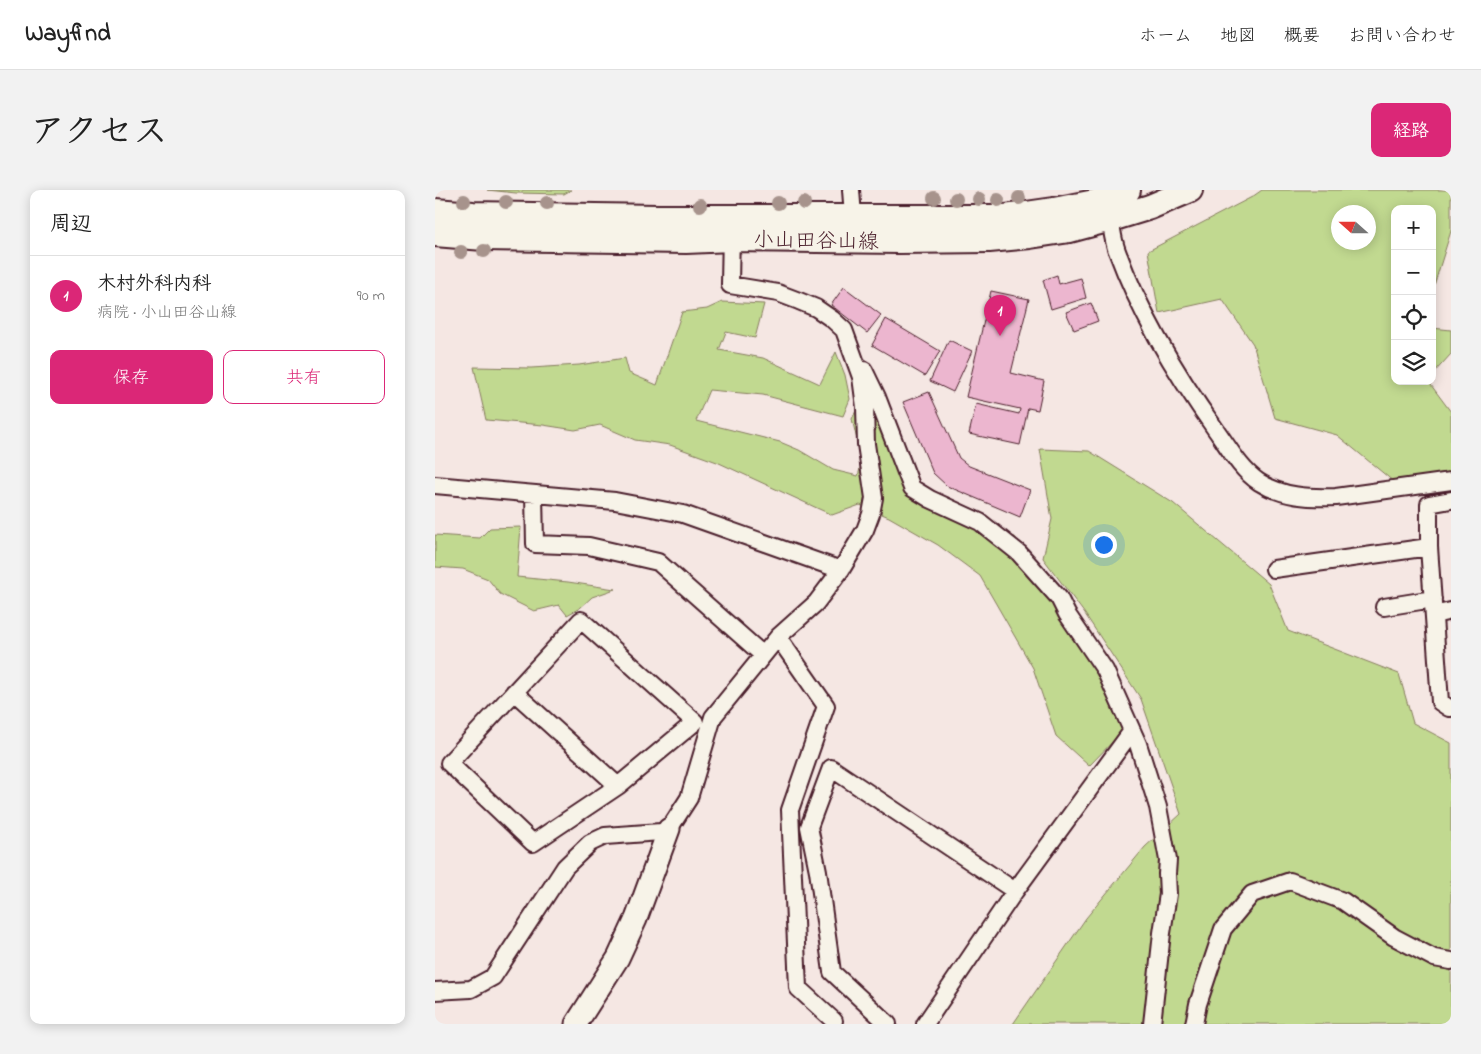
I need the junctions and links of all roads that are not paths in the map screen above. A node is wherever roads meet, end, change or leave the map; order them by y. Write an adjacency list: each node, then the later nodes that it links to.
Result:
1 (851, 190): 6 (street)
2 (1128, 190): 4 (main road, 小山田谷山線)
3 (1190, 190): 4 (main road, 小山田谷山線)
4 (1108, 210): 6 (main road, 小山田谷山線); 7 (main road, 小山田谷山線); 10 (street)
5 (435, 211): 7 (main road, 小山田谷山線)
6 (853, 216): 7 (main road, 小山田谷山線)
7 (731, 228): 8 (main road, 小山田谷山線); 9 (street)
8 (435, 234)
9 (844, 330): 16 (street); 26 (street)
10 (1451, 481)
11 (435, 485): 12 (street)
12 (534, 494): 16 (street); 21 (street)
13 (1451, 500): 14 (street)
14 (1429, 547): 15 (street); 18 (street)
15 (1274, 569)
16 (841, 570): 20 (street)
17 (1384, 607): 18 (street)
18 (1433, 607): 19 (street); 23 (street)
19 (1451, 611)
20 (778, 637): 21 (street); 32 (street)
21 (763, 655): 24 (street)
22 (514, 692): 25 (street); 27 (street); 27 (street)
23 (1451, 708)
24 (713, 717): 25 (street); 28 (street)
25 (695, 722): 27 (street)
26 (1132, 731): 29 (street); 36 (street)
27 (618, 786)
28 (669, 829): 31 (street); 33 (street)
29 (1015, 891): 34 (street); 35 (street)
30 (1451, 961): 37 (street)
31 (435, 991)
32 (834, 1021)
33 (583, 1022)
34 (888, 1024)
35 (925, 1024)
36 (1152, 1024)
37 (1194, 1024)

